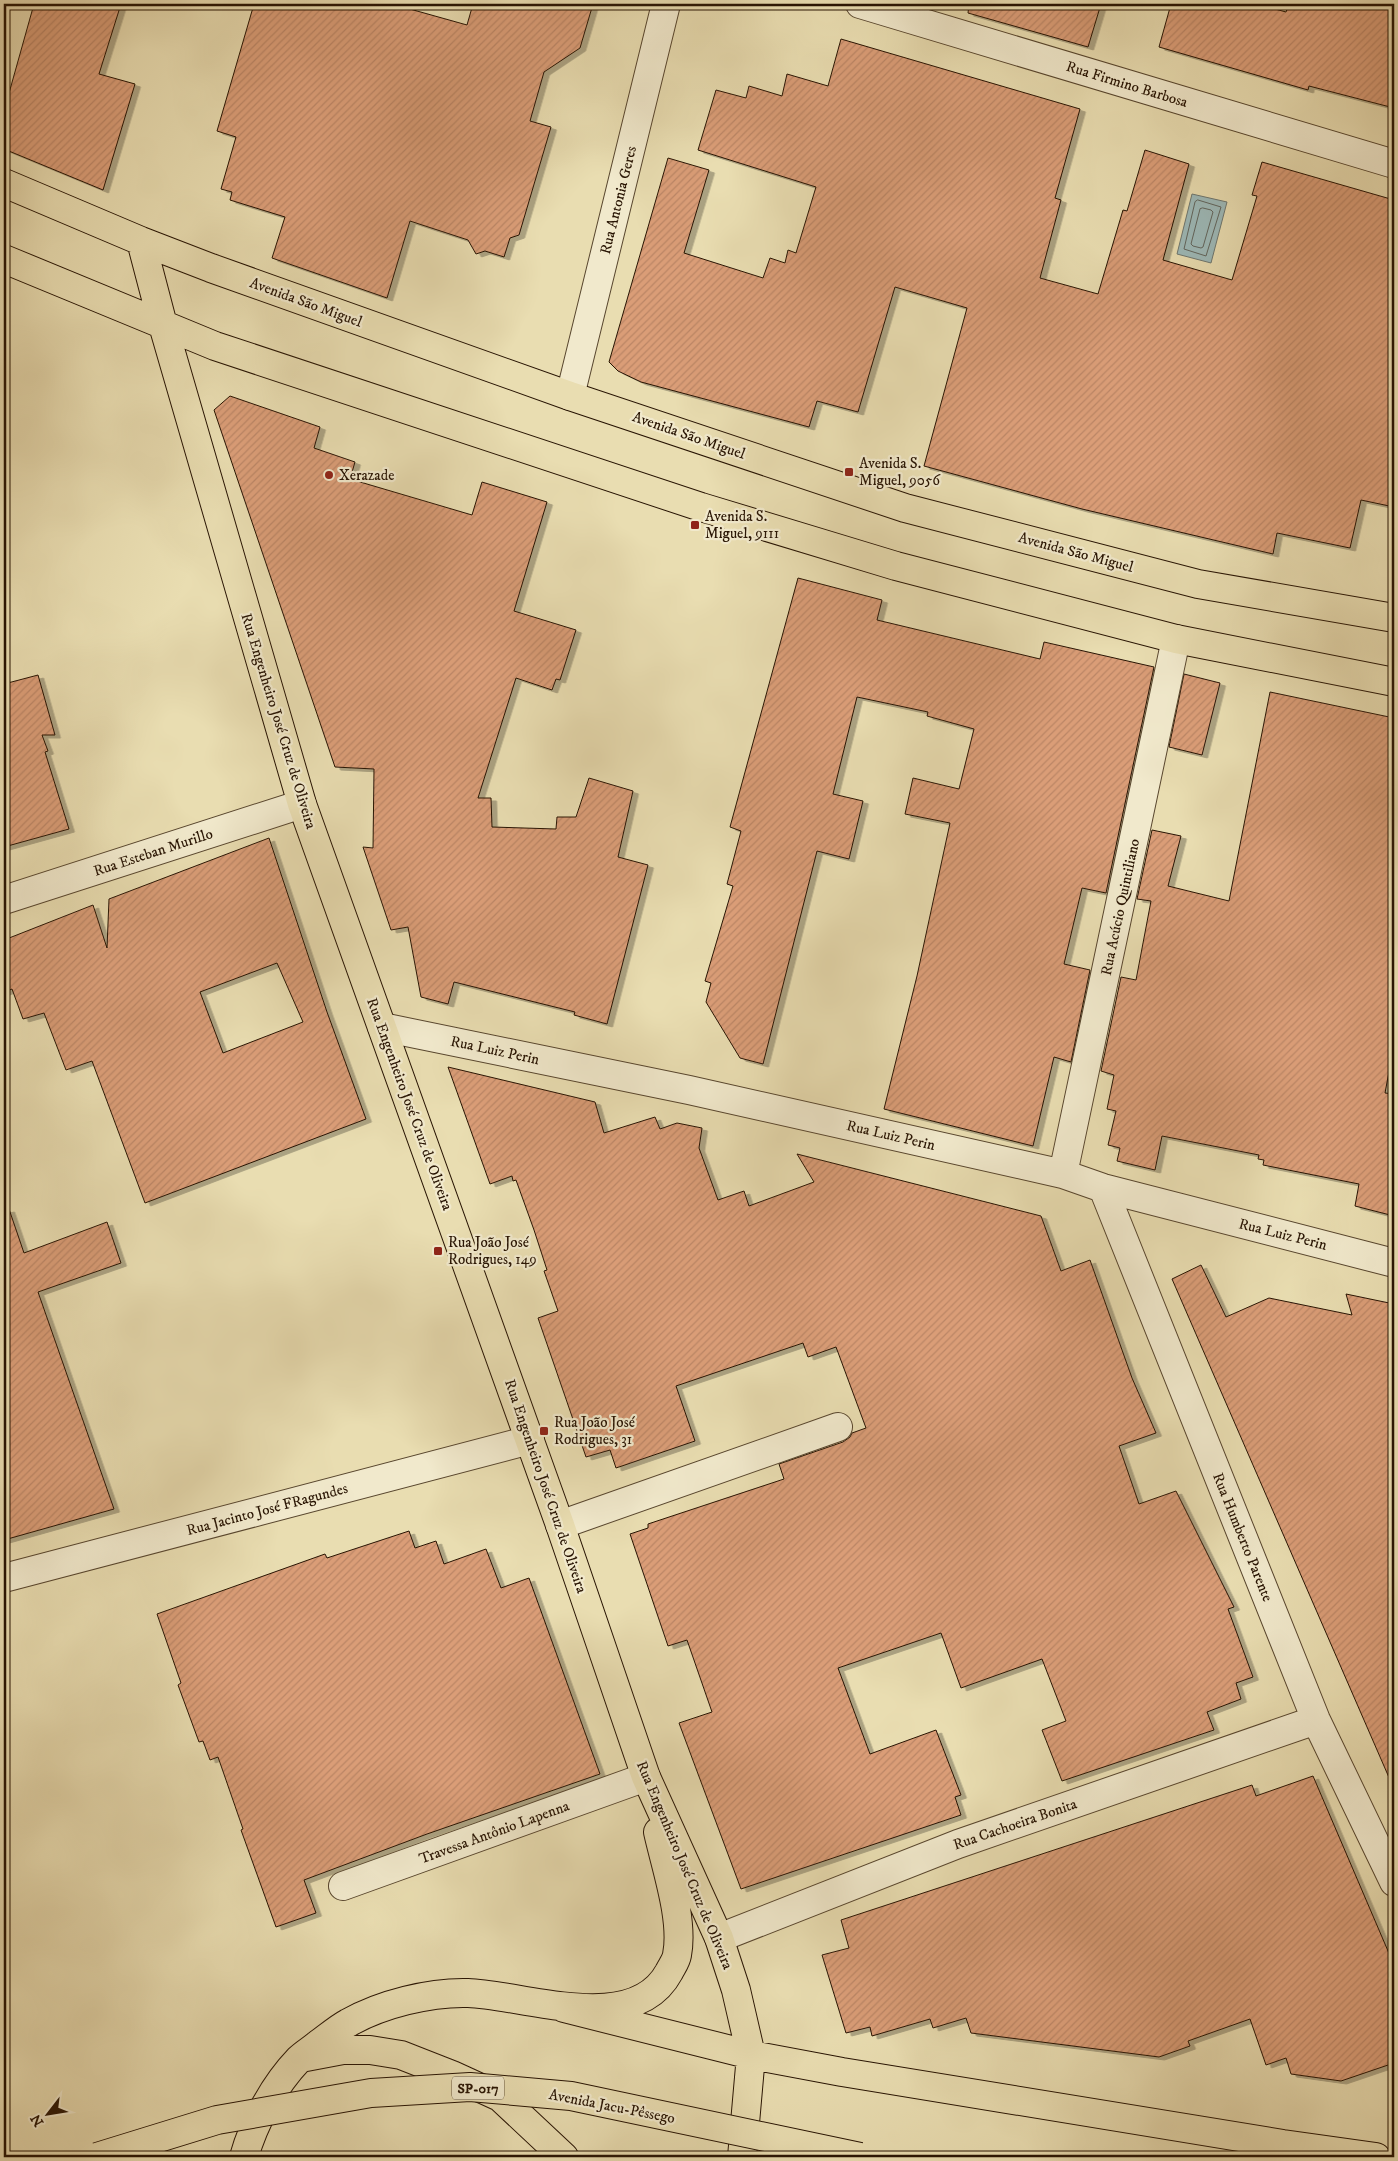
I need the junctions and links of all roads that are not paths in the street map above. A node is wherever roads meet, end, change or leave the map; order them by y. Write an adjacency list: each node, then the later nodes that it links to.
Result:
1 (666, 4): 8 (street, Rua Antonia Geres)
2 (860, 4): 3 (street, Rua Firmino Barbosa)
3 (1394, 164)
4 (4, 183): 5 (main road, Avenida São Miguel)
5 (141, 241): 7 (main road, Rua Engenheiro José Cruz de Oliveira); 8 (main road, Avenida São Miguel)
6 (4, 259): 7 (main road)
7 (163, 325): 10 (main road); 12 (main road, Rua Engenheiro José Cruz de Oliveira)
8 (570, 396): 9 (main road, Avenida São Miguel)
9 (1394, 618)
10 (1176, 639): 11 (main road); 15 (street, Rua Acúcio Quintiliano)
11 (1394, 682)
12 (302, 804): 13 (street, Rua Esteban Murillo); 14 (main road, Rua Engenheiro José Cruz de Oliveira)
13 (4, 900)
14 (382, 1027): 15 (street, Rua Luiz Perin); 19 (main road, Rua Engenheiro José Cruz de Oliveira)
15 (1063, 1174): 16 (street, Rua Luiz Perin)
16 (1103, 1188): 17 (street, Rua Luiz Perin); 22 (street, Rua Humberto Parente)
17 (1394, 1263)
18 (838, 1427): 20 (street)
19 (530, 1440): 20 (main road, Rua Engenheiro José Cruz de Oliveira); 21 (street, Rua Jacinto José FRagundes)
20 (560, 1525): 23 (main road, Rua Engenheiro José Cruz de Oliveira)
21 (4, 1578)
22 (1316, 1720): 24 (street, Rua Humberto Parente); 26 (street, Rua Cachoeira Bonita)
23 (646, 1777): 25 (street, Travessa Antônio Lapenna); 26 (main road, Rua Engenheiro José Cruz de Oliveira); 27 (main road)
24 (1394, 1882)
25 (343, 1886)
26 (718, 1938): 28 (main road, Rua Engenheiro José Cruz de Oliveira)
27 (564, 2008): 28 (main road); 29 (main road)
28 (751, 2055): 33 (main road, Rua Engenheiro José Cruz de Oliveira); 35 (main road)
29 (300, 2058): 31 (main road); 32 (main road)
30 (97, 2157): 34 (main road, Avenida Jacu-Pêssego / SP-017, bridge)
31 (244, 2157)
32 (564, 2157)
33 (742, 2157)
34 (860, 2157)
35 (1376, 2157)

